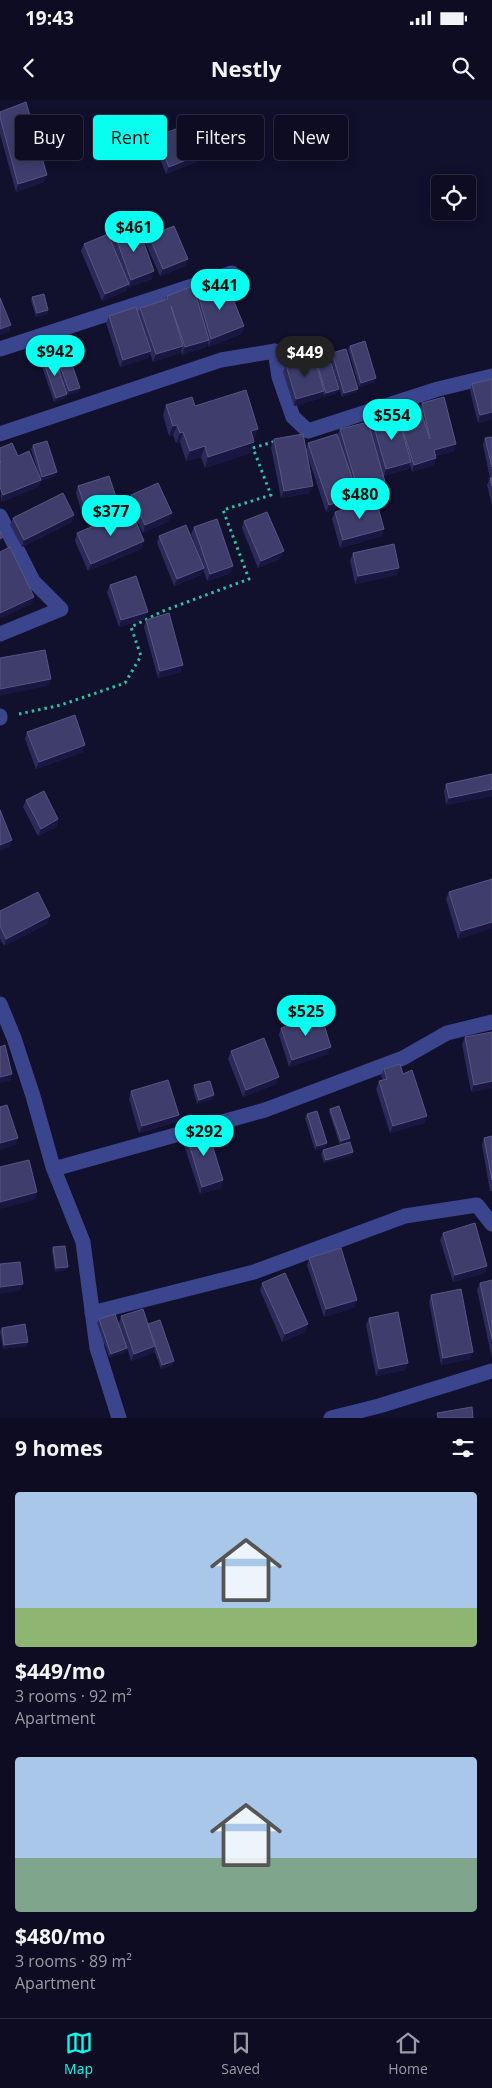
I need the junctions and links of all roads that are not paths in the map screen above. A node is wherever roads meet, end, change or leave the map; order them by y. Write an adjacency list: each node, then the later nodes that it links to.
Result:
1 (232, 273): 2 (street)
2 (0, 349)
3 (492, 376): 4 (street)
4 (0, 434)
5 (0, 516): 6 (street)
6 (0, 634)
7 (0, 1004): 9 (street)
8 (492, 1022): 9 (street)
9 (53, 1167): 11 (street)
10 (492, 1224): 11 (street)
11 (92, 1313): 13 (street)
12 (492, 1371): 14 (street)
13 (119, 1418)
14 (331, 1418)

